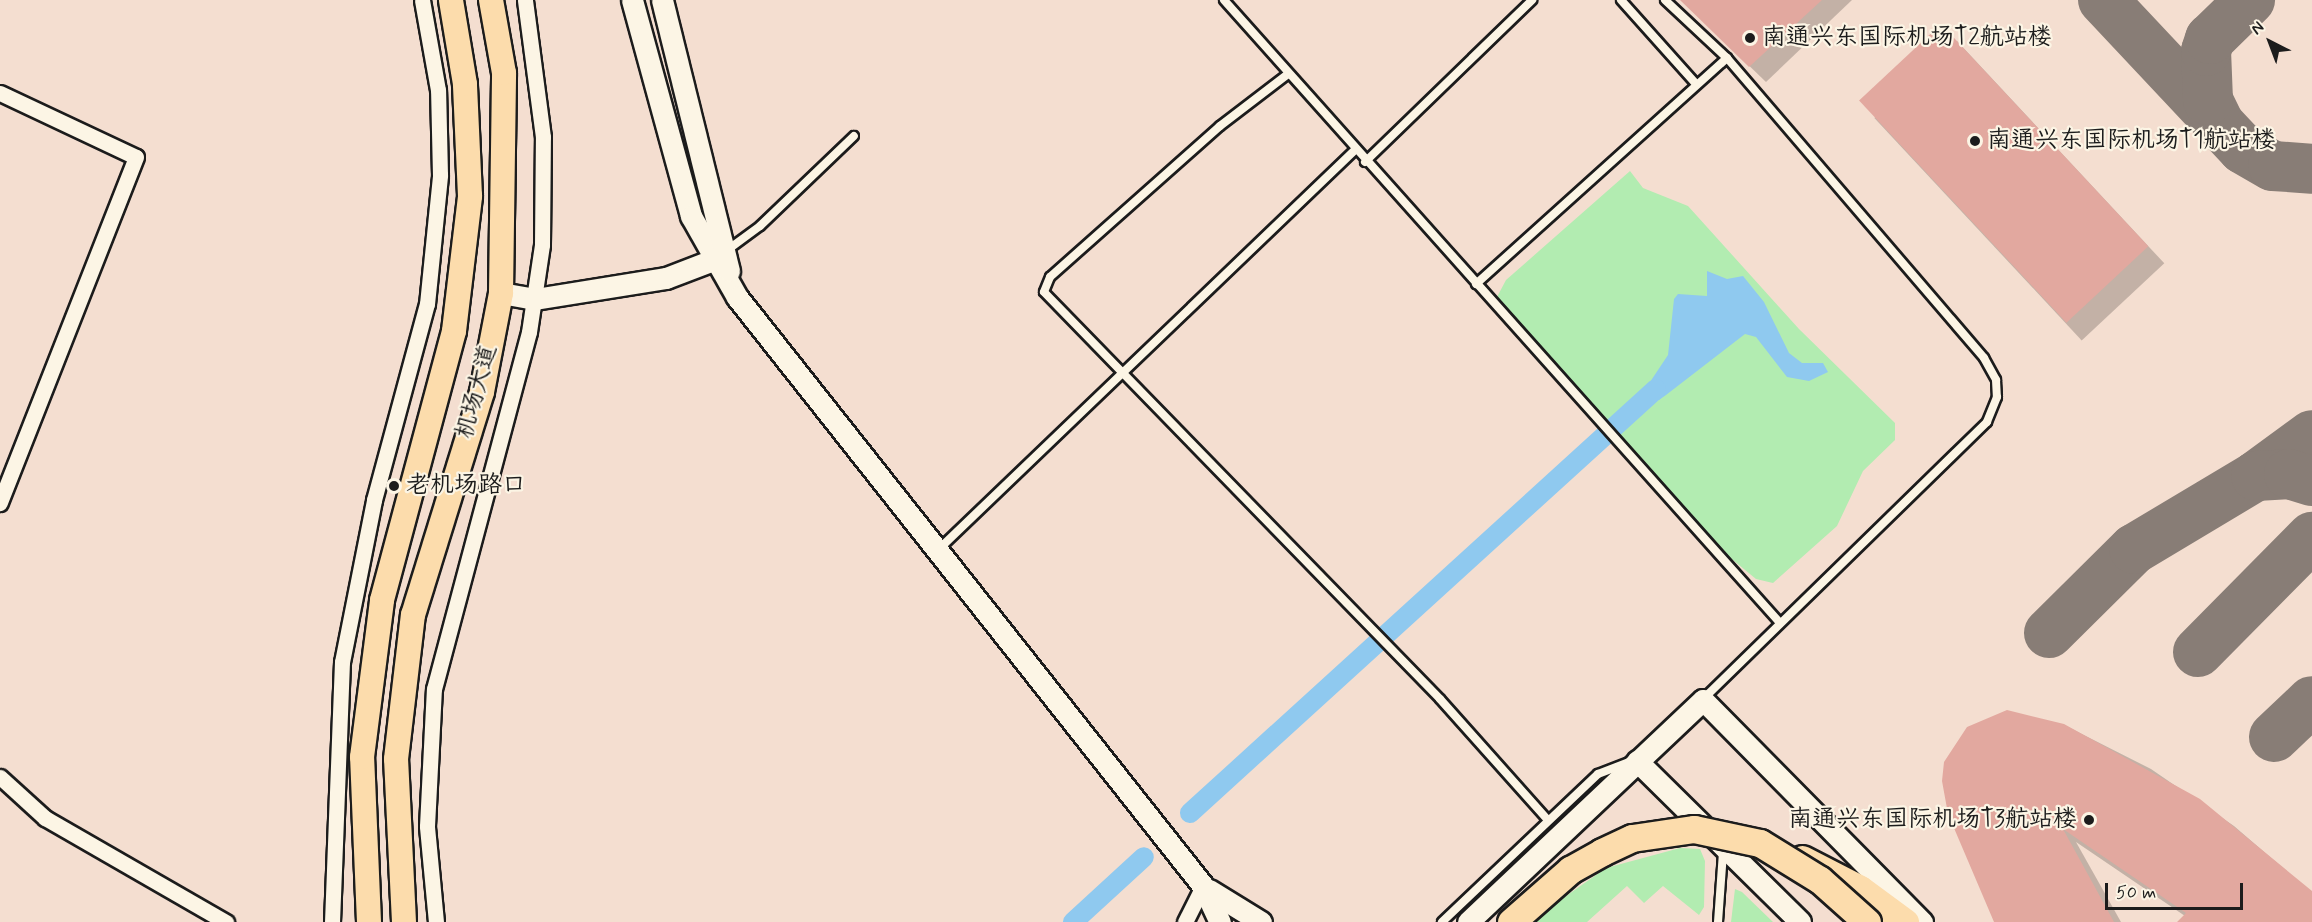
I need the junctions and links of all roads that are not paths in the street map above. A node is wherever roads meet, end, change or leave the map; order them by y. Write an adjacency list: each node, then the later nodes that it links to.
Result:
1 (422, 0): 35 (street)
2 (451, 0): 36 (main road, 机场大道)
3 (491, 0): 20 (main road, 机场大道)
4 (525, 0): 21 (street)
5 (632, 0): 18 (street)
6 (662, 0): 18 (street)
7 (1224, 0): 12 (lane)
8 (1532, 0): 17 (lane)
9 (1621, 0): 13 (lane)
10 (1665, 0): 11 (lane)
11 (1727, 58): 13 (lane); 25 (lane)
12 (1288, 74): 16 (lane); 22 (lane)
13 (1696, 84): 19 (lane)
14 (0, 93): 23 (street)
15 (854, 136): 18 (lane)
16 (1354, 150): 17 (lane); 22 (lane)
17 (1365, 162): 19 (lane)
18 (719, 256): 21 (street); 24 (street)
19 (1476, 284): 25 (lane)
20 (501, 293): 21 (street); 37 (main road, 机场大道)
21 (534, 299): 38 (street)
22 (1122, 373): 24 (lane); 29 (lane)
23 (0, 503)
24 (938, 550): 32 (street)
25 (1780, 623): 26 (lane)
26 (1703, 700): 27 (street); 48 (street)
27 (1637, 760): 29 (lane); 31 (street); 42 (street)
28 (0, 777): 34 (street)
29 (1547, 819): 33 (lane)
30 (1760, 843): 43 (highway, bridge); 46 (highway, bridge); 47 (highway, bridge)
31 (1724, 848): 44 (lane); 45 (street)
32 (1203, 886): 39 (street); 40 (street); 41 (street)
33 (1443, 920)
34 (226, 922)
35 (332, 922)
36 (369, 922)
37 (404, 922)
38 (436, 922)
39 (1185, 922)
40 (1220, 922)
41 (1260, 922)
42 (1468, 922)
43 (1511, 922)
44 (1718, 922)
45 (1800, 922)
46 (1867, 922)
47 (1905, 922)
48 (1922, 922)

